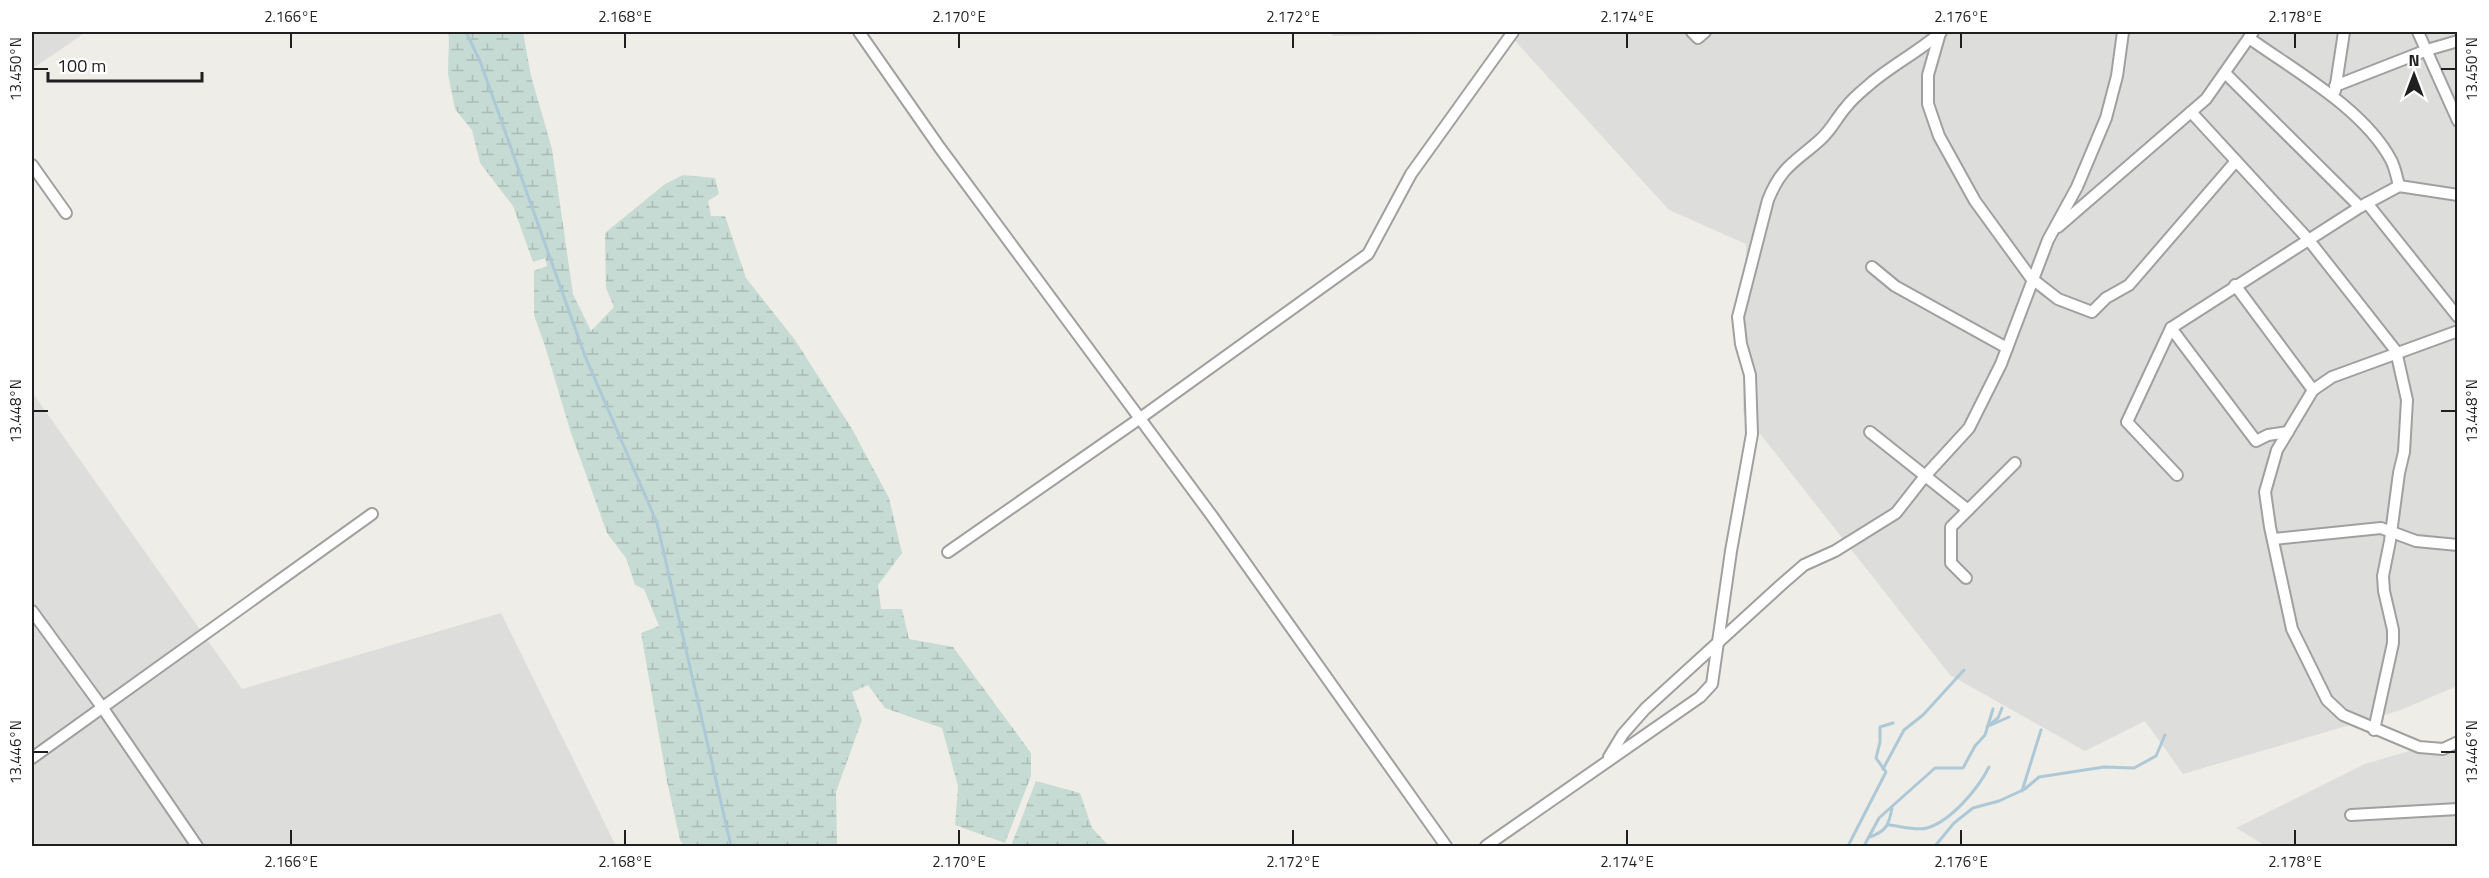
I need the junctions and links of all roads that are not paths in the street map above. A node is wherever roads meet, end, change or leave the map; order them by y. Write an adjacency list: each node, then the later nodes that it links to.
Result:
1 (859, 32): 35 (street)
2 (1520, 32): 10 (street)
3 (1692, 32): 4 (street)
4 (1705, 32)
5 (1941, 32): 27 (street); 49 (street)
6 (2123, 32): 24 (street)
7 (2344, 32): 14 (street)
8 (2418, 32): 12 (street)
9 (2251, 35): 13 (street); 15 (street)
10 (1511, 36): 35 (street)
11 (2457, 41): 12 (street)
12 (2427, 50): 14 (street); 17 (street)
13 (2225, 73): 16 (street); 22 (street)
14 (2335, 86): 15 (street)
15 (2333, 98): 20 (street)
16 (2191, 112): 18 (street); 24 (street)
17 (2457, 121)
18 (2236, 161): 25 (street); 27 (street)
19 (32, 165): 23 (street)
20 (2399, 186): 21 (street); 22 (street)
21 (2457, 195)
22 (2363, 205): 25 (street); 29 (street)
23 (66, 213)
24 (2050, 233): 27 (street)
25 (2308, 239): 28 (street); 33 (street)
26 (1872, 267): 32 (street)
27 (2031, 278): 32 (street)
28 (2235, 285): 30 (street); 34 (street)
29 (2457, 317)
30 (2171, 328): 37 (street); 39 (street)
31 (2457, 331): 33 (street)
32 (2007, 348): 40 (street)
33 (2396, 351): 34 (street); 43 (street)
34 (2313, 390): 37 (street)
35 (1139, 419): 46 (street); 58 (street)
36 (1869, 432): 40 (street)
37 (2288, 432): 44 (street)
38 (2015, 463): 41 (street)
39 (2177, 474)
40 (1925, 476): 41 (street); 49 (street)
41 (1968, 510): 47 (street)
42 (372, 514): 50 (street)
43 (2392, 531): 44 (street); 45 (street); 51 (street)
44 (2274, 539): 51 (street)
45 (2457, 545)
46 (948, 552)
47 (1966, 578)
48 (32, 611): 50 (street)
49 (1717, 642): 54 (street); 54 (street)
50 (102, 707): 53 (street); 57 (street)
51 (2374, 730): 52 (street)
52 (2457, 742)
53 (32, 758)
54 (1607, 760): 59 (street)
55 (2457, 809): 56 (street)
56 (2351, 815)
57 (196, 846)
58 (1446, 846)
59 (1486, 846)

